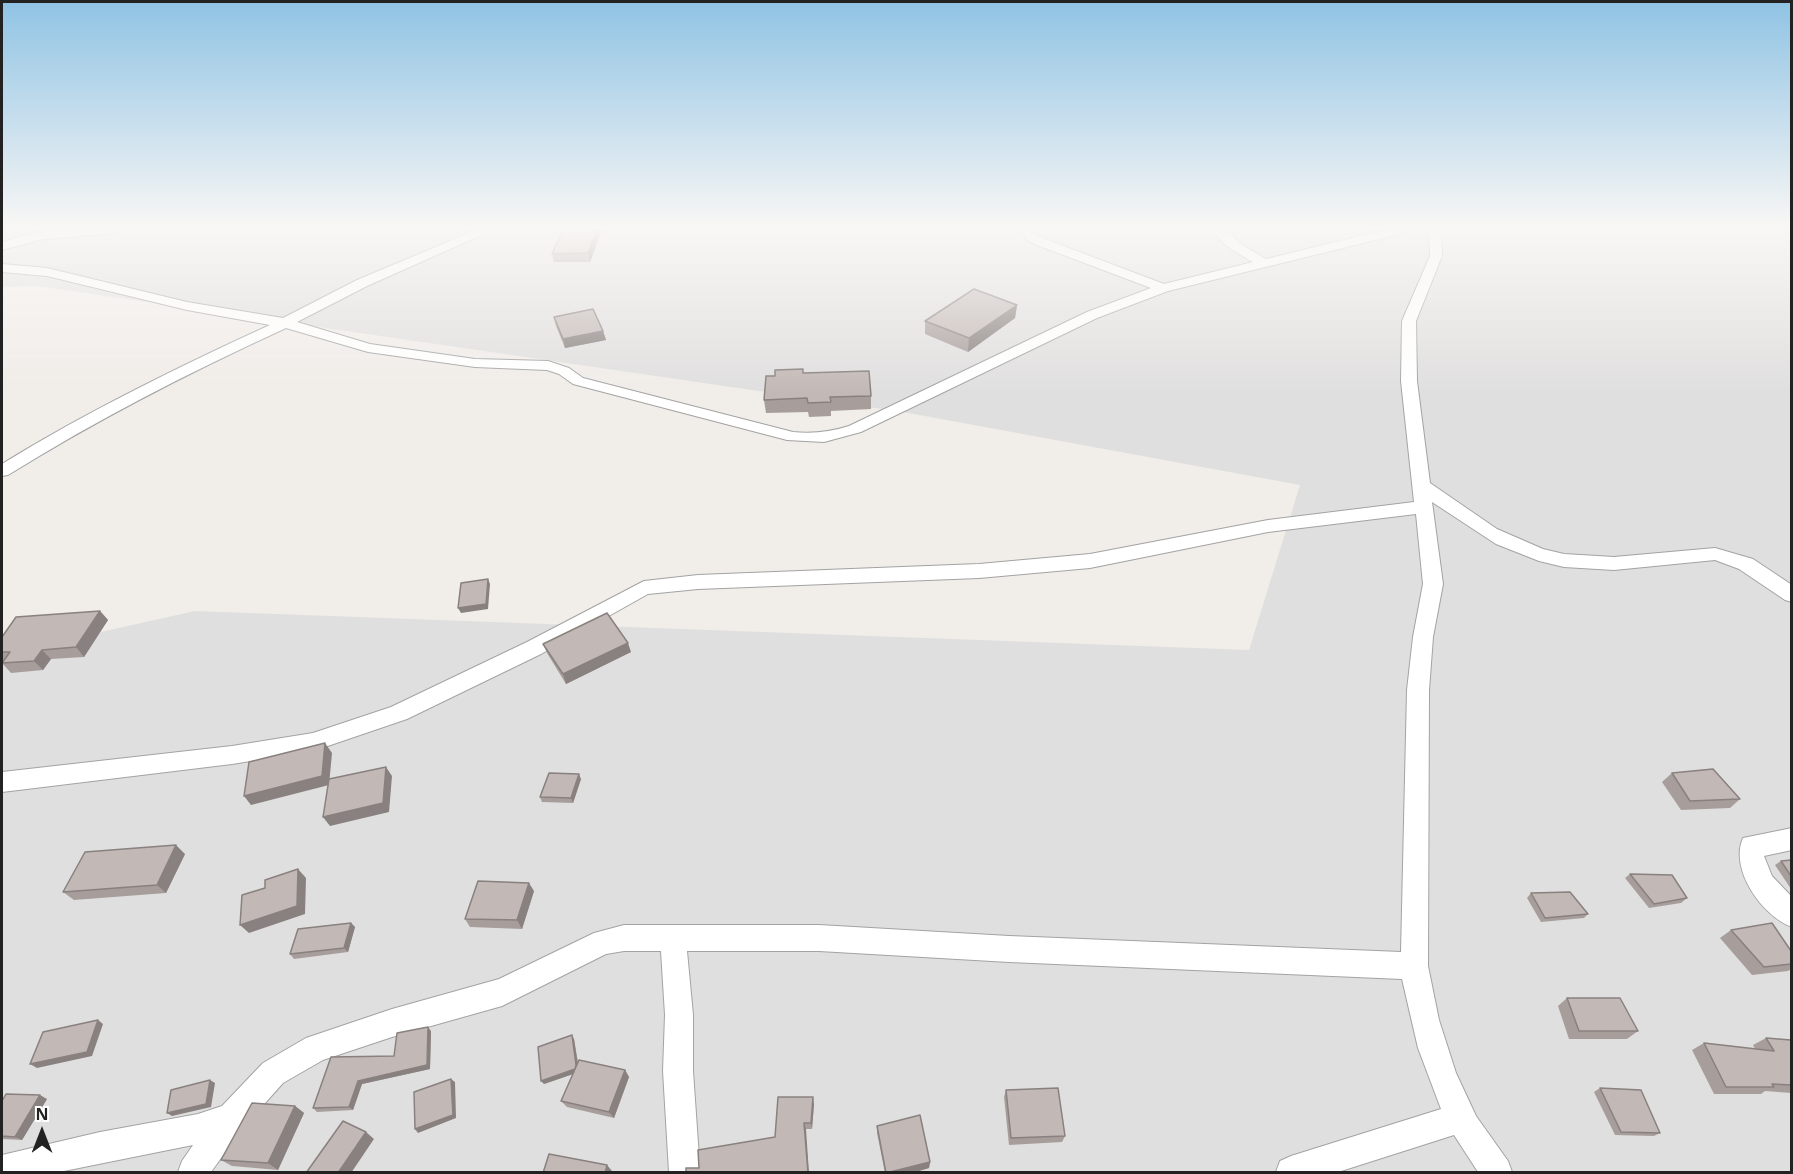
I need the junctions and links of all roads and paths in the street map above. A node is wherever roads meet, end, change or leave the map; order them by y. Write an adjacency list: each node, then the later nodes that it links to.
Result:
1 (96, 284): 7 (street)
2 (360, 284): 7 (street)
3 (1152, 284): 6 (street)
4 (1179, 284): 6 (street)
5 (1424, 284): 9 (street)
6 (1163, 288): 7 (street)
7 (285, 323): 8 (street)
8 (2, 471)
9 (1423, 497): 10 (street); 11 (street); 15 (street)
10 (1791, 595)
11 (2, 782)
12 (1791, 839): 13 (street)
13 (1791, 915)
14 (673, 939): 15 (street); 16 (street); 20 (street)
15 (1414, 966): 17 (street)
16 (231, 1118): 18 (street); 19 (street)
17 (1461, 1118): 21 (street); 22 (street)
18 (2, 1171)
19 (193, 1173)
20 (685, 1173)
21 (1291, 1173)
22 (1497, 1173)

